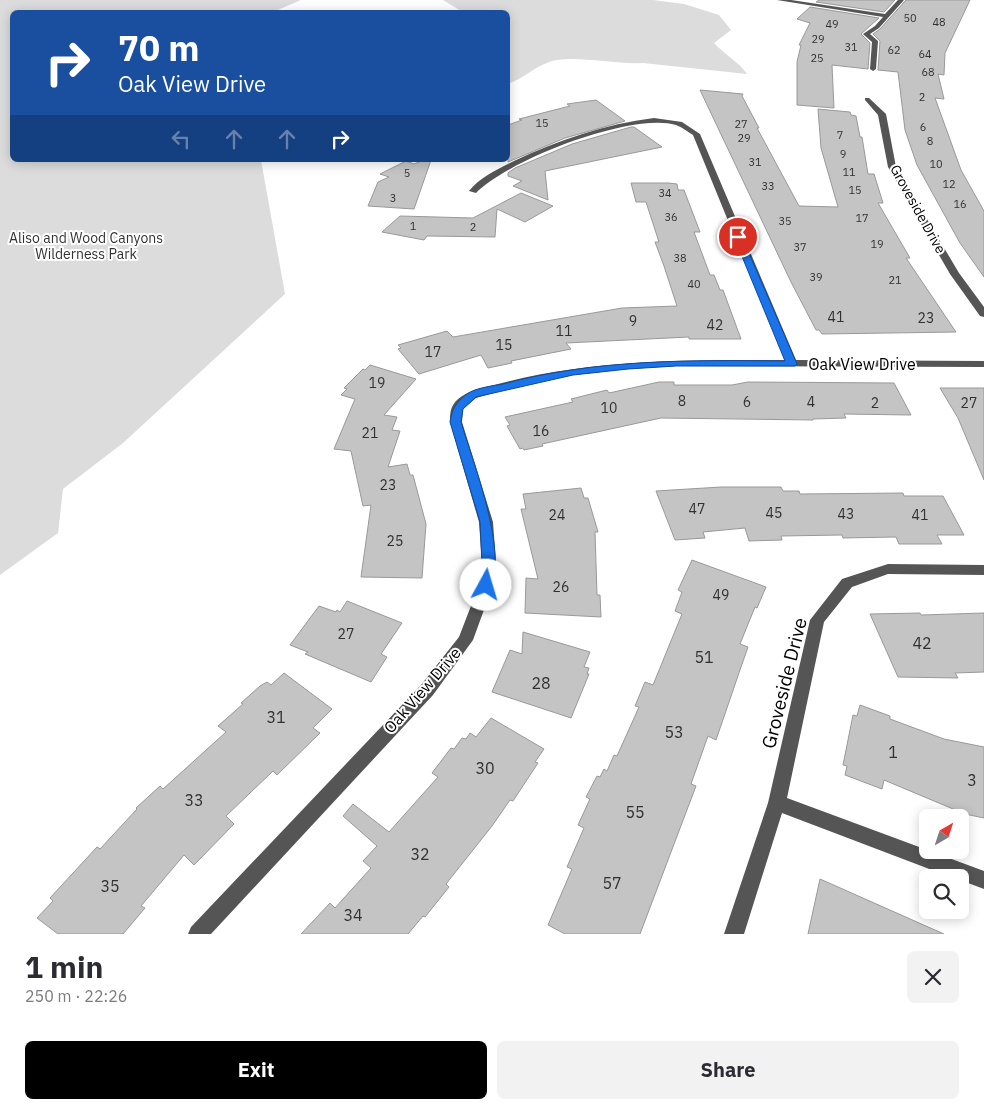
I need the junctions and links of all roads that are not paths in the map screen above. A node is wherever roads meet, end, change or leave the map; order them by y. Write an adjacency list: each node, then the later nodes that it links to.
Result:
1 (780, 0): 3 (street)
2 (901, 0): 3 (street)
3 (887, 16): 4 (street)
4 (873, 69)
5 (867, 99): 7 (street, Groveside Drive)
6 (472, 191): 8 (street)
7 (984, 314)
8 (792, 364): 9 (street, Oak View Drive); 13 (street, Oak View Drive)
9 (984, 364)
10 (984, 570): 11 (street, Groveside Drive)
11 (777, 803): 12 (street); 14 (street, Groveside Drive)
12 (984, 880)
13 (198, 934)
14 (734, 934)

